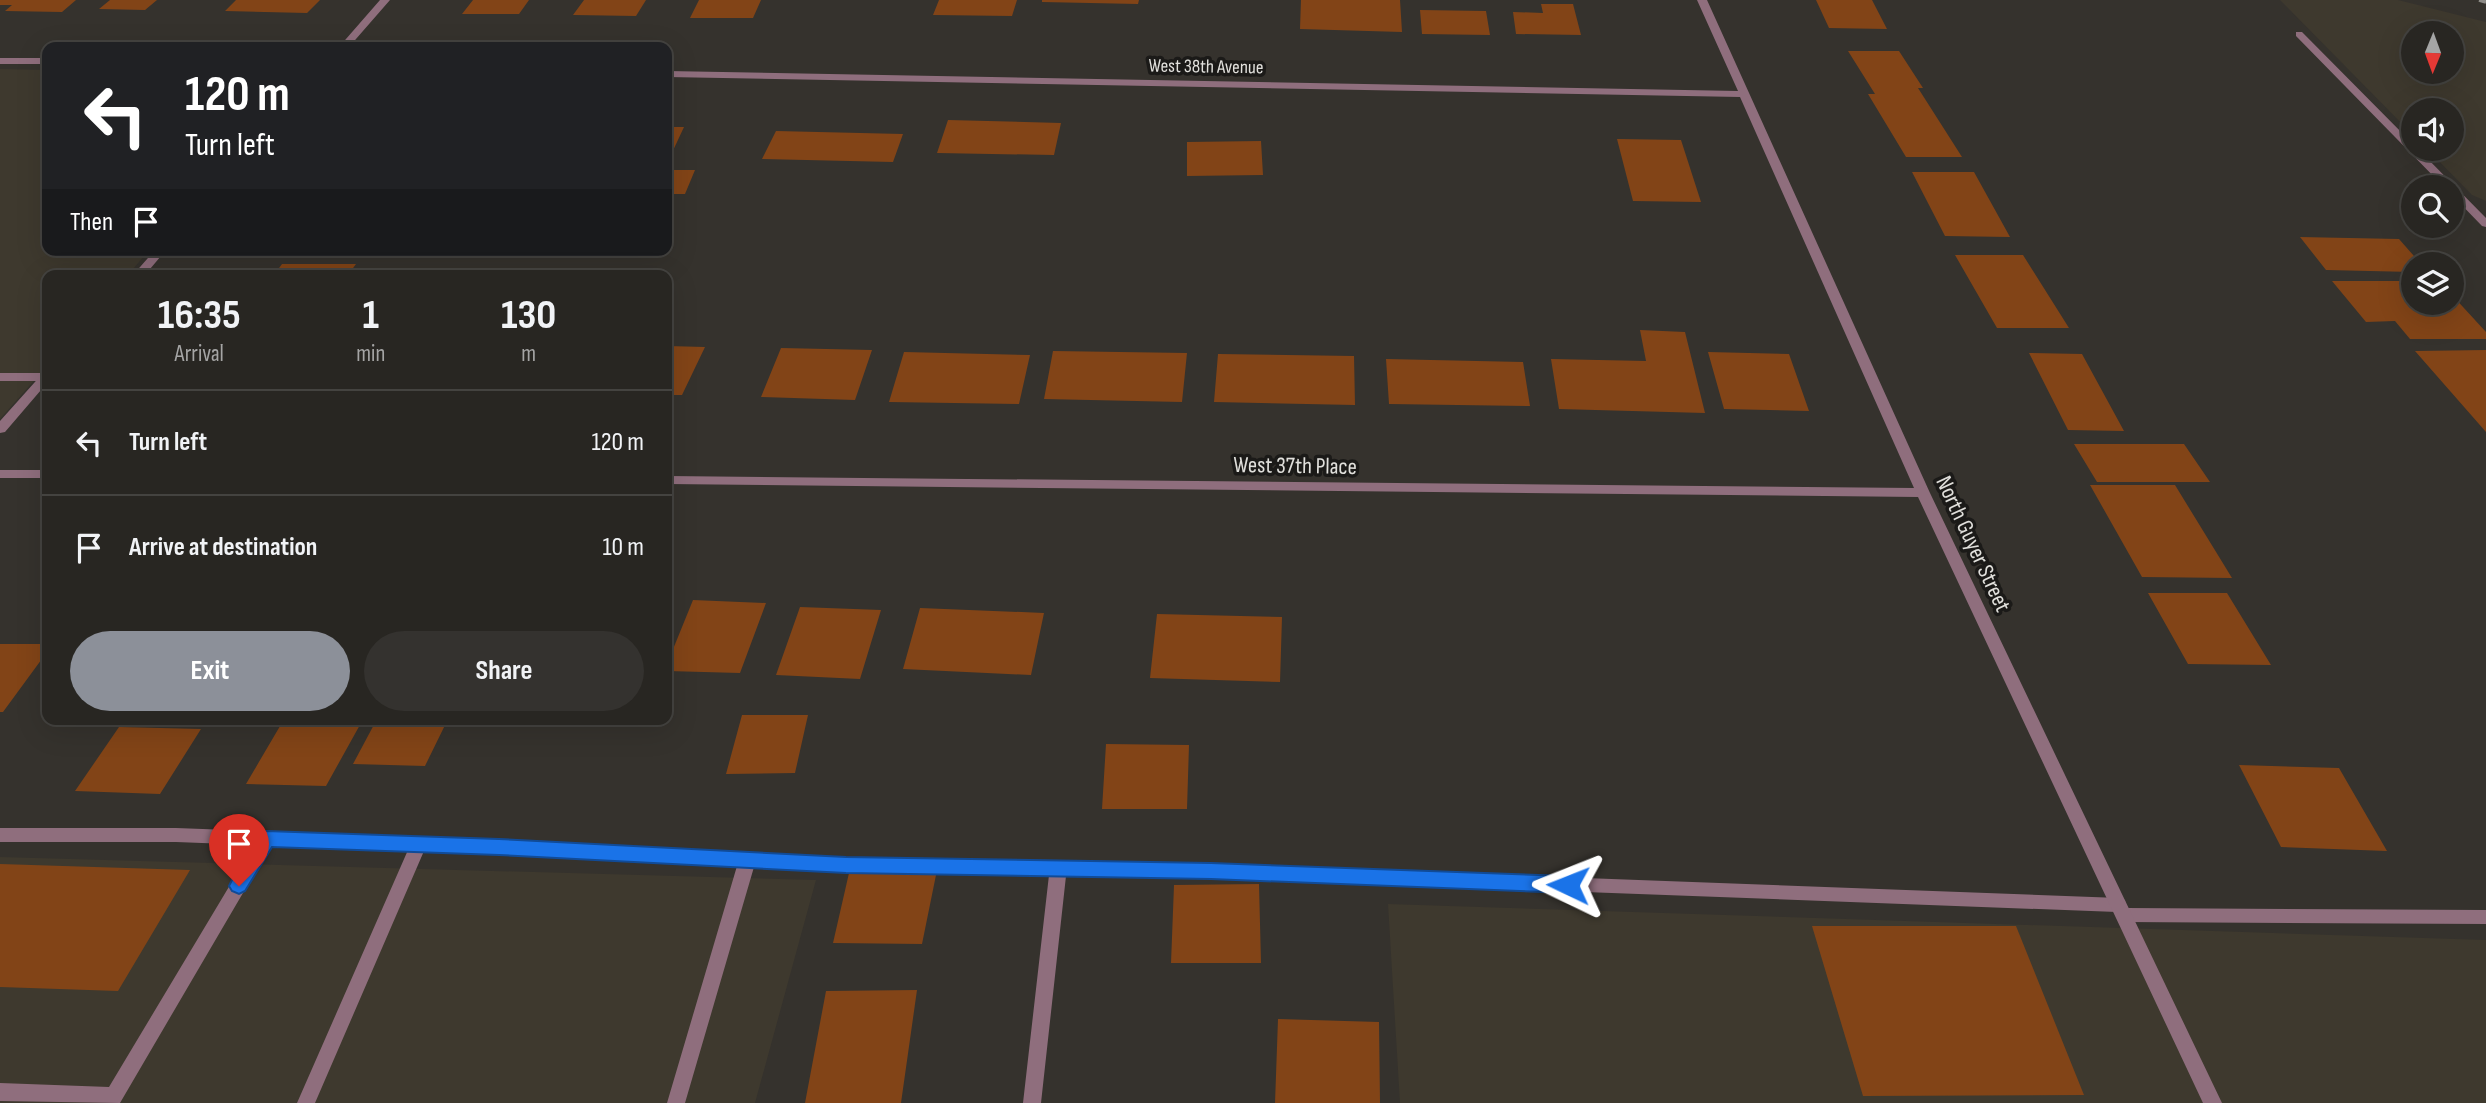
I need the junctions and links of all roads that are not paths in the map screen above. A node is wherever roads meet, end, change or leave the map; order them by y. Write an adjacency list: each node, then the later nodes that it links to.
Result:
1 (385, 0): 4 (street)
2 (1702, 0): 8 (street, North Guyer Street)
3 (2299, 34): 9 (street)
4 (348, 42)
5 (0, 61): 6 (street)
6 (42, 61)
7 (672, 74): 8 (street, West 38th Avenue)
8 (1744, 94): 21 (street, North Guyer Street)
9 (2438, 175)
10 (2464, 201): 11 (street)
11 (2486, 224)
12 (156, 256): 13 (street)
13 (143, 270)
14 (0, 377): 15 (street)
15 (42, 377)
16 (42, 383): 17 (street)
17 (0, 429)
18 (0, 474): 19 (street)
19 (42, 474)
20 (672, 480): 21 (street, West 37th Place)
21 (1923, 493): 27 (street, North Guyer Street)
22 (0, 835): 23 (street)
23 (266, 839): 24 (street); 30 (street)
24 (419, 844): 25 (street); 31 (street)
25 (748, 859): 26 (street); 32 (street)
26 (1058, 868): 27 (street); 33 (street)
27 (2122, 910): 28 (street); 34 (street, North Guyer Street)
28 (2486, 918)
29 (0, 1092): 30 (street)
30 (112, 1100)
31 (306, 1103)
32 (676, 1103)
33 (1032, 1103)
34 (2213, 1103)

